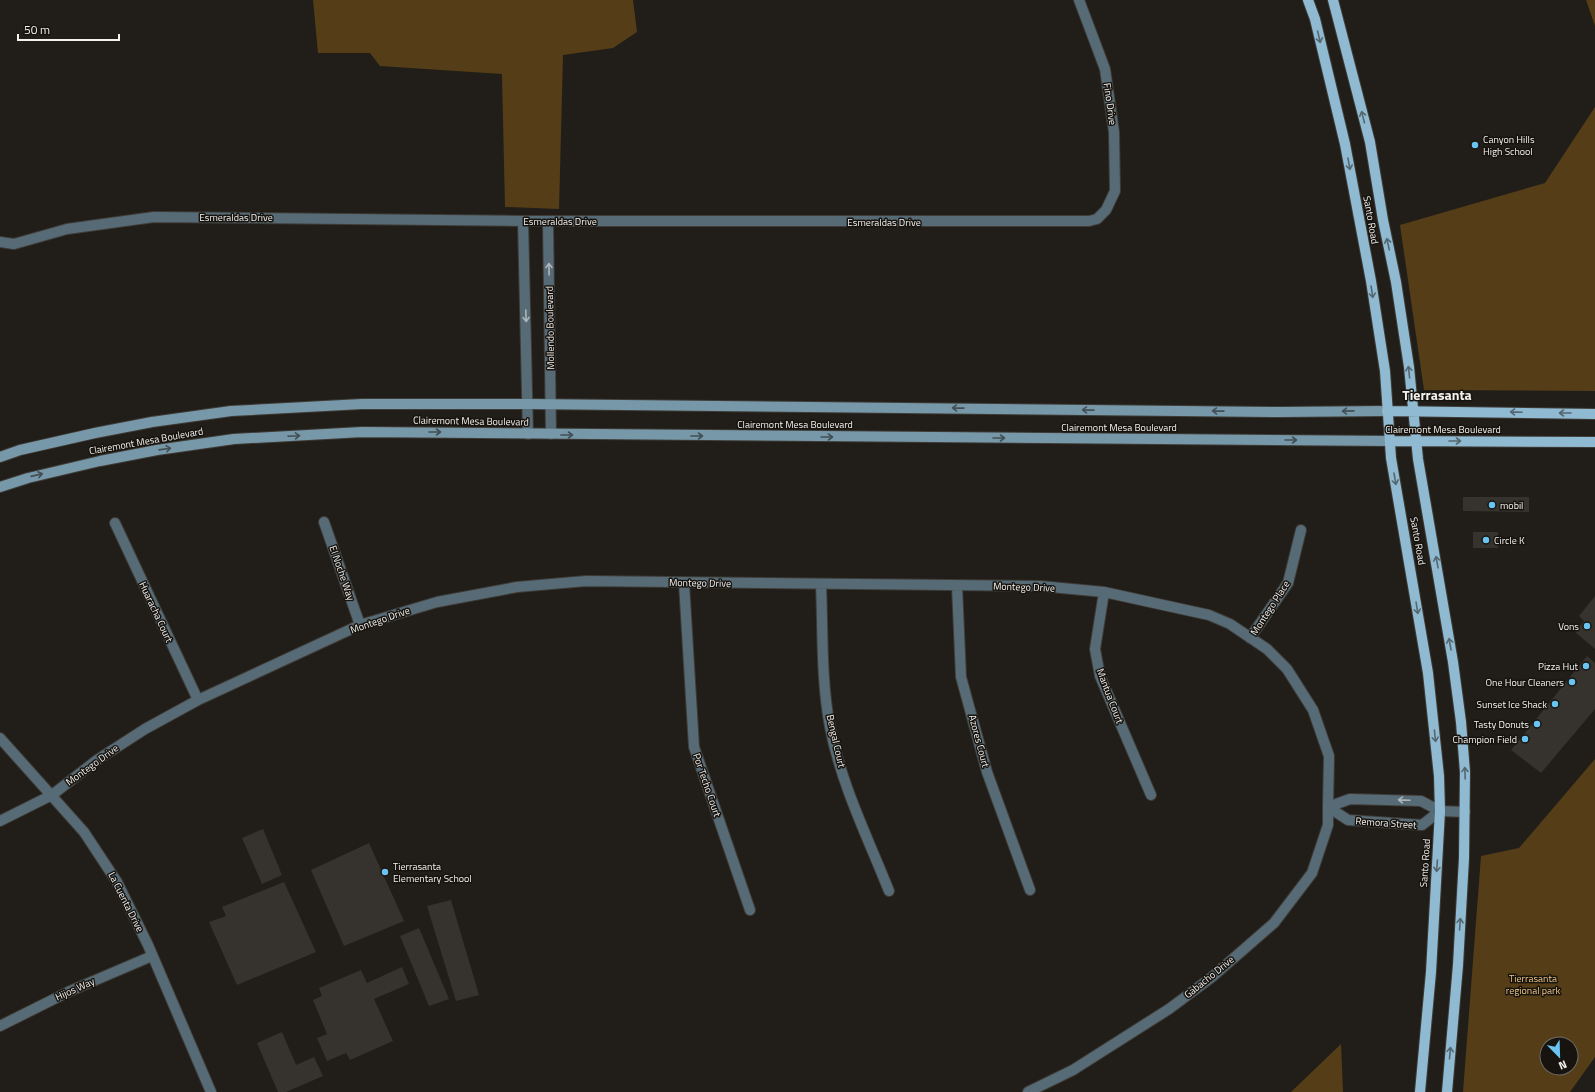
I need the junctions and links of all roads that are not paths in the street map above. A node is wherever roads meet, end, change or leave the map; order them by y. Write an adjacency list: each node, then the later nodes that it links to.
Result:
1 (1079, 0): 4 (street, Fino Drive)
2 (1308, 0): 10 (main road, Santo Road, one-way to 10)
3 (1333, 0): 11 (main road, Santo Road, one-way to 3)
4 (1106, 210): 6 (street, Esmeraldas Drive)
5 (523, 221): 6 (street, Esmeraldas Drive); 7 (street, Esmeraldas Drive); 8 (street, one-way to 8)
6 (548, 221): 9 (street, Mollendo Boulevard, one-way to 6)
7 (0, 242)
8 (528, 404): 9 (main road, Clairemont Mesa Boulevard); 13 (street); 18 (main road, Clairemont Mesa Boulevard)
9 (552, 404): 10 (main road, Clairemont Mesa Boulevard, one-way to 9); 14 (street, Mollendo Boulevard)
10 (1387, 411): 11 (main road, Clairemont Mesa Boulevard); 15 (main road, Santo Road)
11 (1413, 411): 12 (main road, Clairemont Mesa Boulevard, one-way to 11); 16 (main road, Santo Road)
12 (1595, 414)
13 (528, 434): 14 (main road, Clairemont Mesa Boulevard); 19 (main road, Clairemont Mesa Boulevard, one-way to 13)
14 (551, 434): 15 (main road, Clairemont Mesa Boulevard, one-way to 15)
15 (1390, 441): 16 (main road, Clairemont Mesa Boulevard); 34 (main road, Santo Road, one-way to 34)
16 (1416, 441): 17 (main road, Clairemont Mesa Boulevard, one-way to 17); 35 (main road, Santo Road, one-way to 16)
17 (1595, 442)
18 (0, 457)
19 (0, 487)
20 (324, 522): 27 (street, El Noche Way)
21 (115, 523): 29 (street, Huaracha Court)
22 (1302, 530): 28 (street, Montego Place)
23 (684, 583): 24 (street, Montego Drive); 27 (street, Montego Drive); 39 (street, Por Techo Court)
24 (821, 584): 25 (street, Montego Drive); 38 (street, Bengal Court)
25 (957, 586): 26 (street, Montego Drive); 37 (street, Azores Court)
26 (1104, 592): 28 (street, Montego Drive); 31 (street, Mantua Court)
27 (360, 625): 29 (street, Montego Drive)
28 (1250, 638): 33 (street, Montego Drive)
29 (198, 700): 32 (street, Montego Drive)
30 (0, 738): 32 (street, La Cuenta Drive)
31 (1151, 794)
32 (52, 795): 36 (street, Montego Drive); 40 (street, La Cuenta Drive)
33 (1328, 807): 34 (street, one-way to 33); 34 (street, Remora Street); 43 (street, Gabacho Drive)
34 (1440, 812): 35 (street); 44 (main road, Santo Road, one-way to 44)
35 (1466, 812): 45 (main road, Santo Road, one-way to 35)
36 (0, 821)
37 (1030, 890)
38 (889, 891)
39 (750, 910)
40 (152, 956): 41 (street, Hijos Way); 42 (street, La Cuenta Drive)
41 (0, 1026)
42 (211, 1092)
43 (1028, 1092)
44 (1420, 1092)
45 (1447, 1092)

